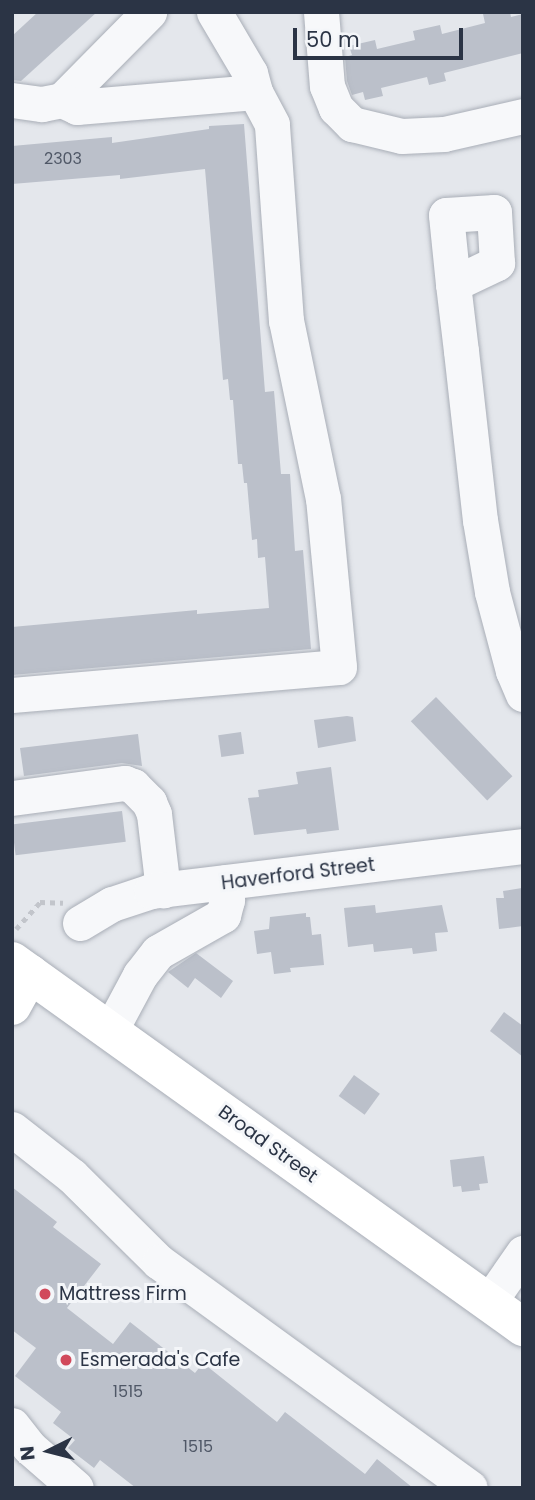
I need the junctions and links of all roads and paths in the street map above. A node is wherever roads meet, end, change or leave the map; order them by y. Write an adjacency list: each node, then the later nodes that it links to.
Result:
1 (149, 12): 6 (street)
2 (214, 12): 4 (street)
3 (321, 12): 7 (street)
4 (256, 92): 6 (street); 11 (street)
5 (12, 100): 6 (street)
6 (62, 100)
7 (523, 116)
8 (510, 262): 9 (street); 9 (street)
9 (453, 284): 10 (street)
10 (523, 694)
11 (12, 695)
12 (12, 798): 15 (street)
13 (523, 846): 14 (street, Haverford Street)
14 (225, 882): 15 (street, Haverford Street); 18 (street)
15 (163, 890): 16 (street, Haverford Street)
16 (85, 919): 17 (path)
17 (16, 972): 18 (main road, Broad Street)
18 (110, 1031): 21 (main road, Broad Street)
19 (12, 1129): 25 (street)
20 (523, 1253): 21 (street)
21 (489, 1302): 22 (main road, Broad Street)
22 (523, 1328)
23 (18, 1447): 24 (street)
24 (76, 1488)
25 (470, 1488)

